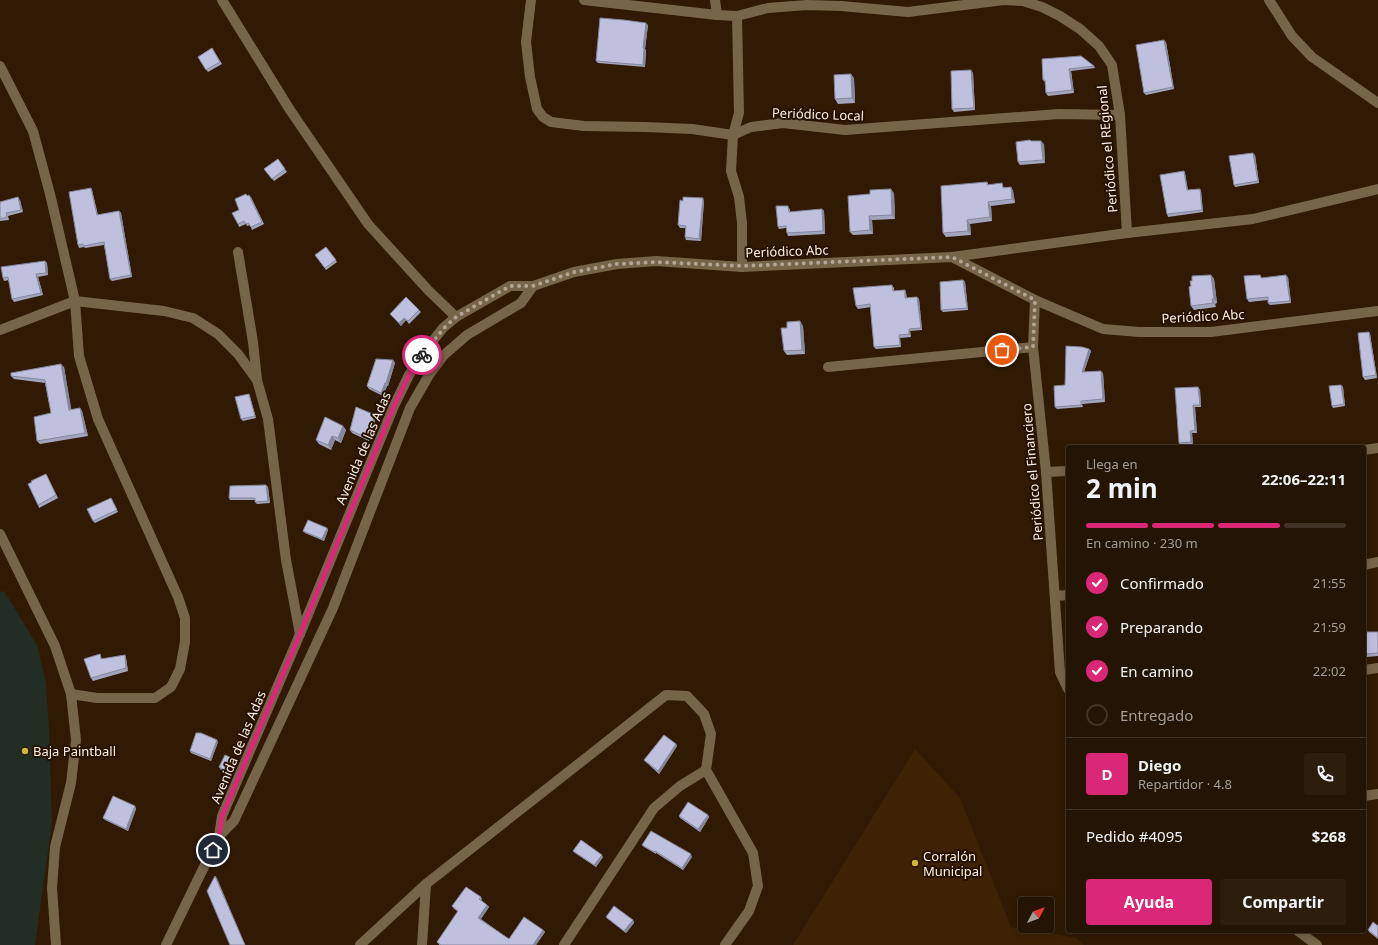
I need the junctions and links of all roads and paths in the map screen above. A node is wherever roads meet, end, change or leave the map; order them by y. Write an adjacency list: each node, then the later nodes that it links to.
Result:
1 (222, 0): 21 (street)
2 (531, 0): 11 (street)
3 (584, 0): 6 (street, Periódico el REgional)
4 (715, 0): 6 (street)
5 (1269, 0): 9 (street)
6 (716, 15): 7 (street, Periódico el REgional)
7 (737, 16): 10 (street, Periódico el REgional); 11 (street)
8 (0, 66): 18 (street)
9 (1378, 104)
10 (1120, 115): 11 (street, Periódico Local); 13 (street, Periódico el REgional)
11 (733, 135): 16 (street)
12 (1378, 189): 13 (street)
13 (1127, 233): 15 (street)
14 (238, 252): 25 (street)
15 (952, 257): 16 (street, Periódico Abc); 19 (street, Periódico Abc)
16 (742, 266): 17 (street, Periódico Abc)
17 (533, 286): 21 (street, Avenida de las Adas); 43 (street, Avenida de las Adas)
18 (75, 300): 22 (street); 25 (street); 39 (street)
19 (1035, 300): 20 (street, Periódico Abc); 23 (street)
20 (1378, 310)
21 (456, 317): 35 (street, Avenida de las Adas)
22 (0, 330)
23 (1033, 347): 24 (street); 29 (street, Periódico el Financiero)
24 (828, 367)
25 (257, 380): 35 (street)
26 (1378, 448): 27 (street)
27 (1366, 450)
28 (1066, 471): 29 (street)
29 (1046, 472): 34 (street, Periódico el Financiero)
30 (0, 534): 39 (street)
31 (1378, 562): 32 (street)
32 (1366, 565)
33 (1066, 595): 34 (street)
34 (1055, 596): 38 (street, Periódico el Financiero)
35 (300, 634): 43 (street, Avenida de las Adas)
36 (1378, 668): 37 (street)
37 (1366, 670)
38 (1066, 685)
39 (72, 694): 46 (street)
40 (706, 770): 44 (street); 50 (street); 51 (street)
41 (1378, 794): 42 (street)
42 (1366, 796)
43 (219, 836): 47 (street, Avenida de las Adas)
44 (426, 884): 48 (street); 49 (street)
45 (1301, 933): 52 (street)
46 (56, 945)
47 (166, 945)
48 (360, 945)
49 (422, 945)
50 (564, 945)
51 (725, 945)
52 (1317, 945)

